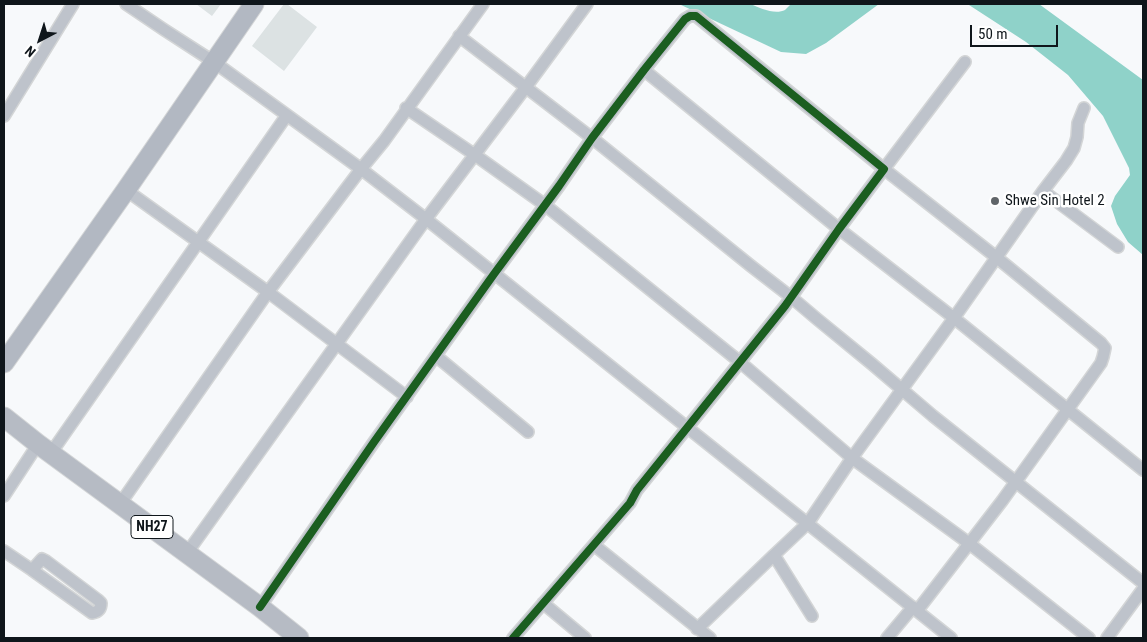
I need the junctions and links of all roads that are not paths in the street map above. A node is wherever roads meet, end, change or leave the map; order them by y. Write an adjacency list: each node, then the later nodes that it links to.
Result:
1 (73, 4): 14 (street)
2 (254, 4): 7 (highway)
3 (483, 4): 6 (street)
4 (587, 4): 10 (street)
5 (128, 5): 7 (street)
6 (459, 36): 10 (street); 11 (street)
7 (214, 62): 13 (street); 19 (highway)
8 (965, 62): 18 (street)
9 (644, 70): 15 (street); 18 (street); 23 (street)
10 (526, 87): 15 (street); 16 (street)
11 (406, 108): 16 (street); 17 (street)
12 (1084, 108): 20 (street)
13 (287, 115): 17 (street); 24 (street)
14 (4, 116)
15 (592, 138): 21 (street); 29 (street)
16 (475, 155): 21 (street); 22 (street)
17 (361, 169): 22 (street); 28 (street)
18 (884, 169): 23 (street); 26 (street)
19 (126, 190): 24 (street); 34 (highway)
20 (1043, 191): 25 (street); 26 (street)
21 (545, 205): 27 (street); 33 (street)
22 (426, 219): 27 (street); 31 (street)
23 (839, 229): 29 (street); 30 (street)
24 (199, 242): 28 (street); 41 (street)
25 (1118, 247)
26 (996, 257): 30 (street); 37 (street)
27 (494, 274): 32 (street); 39 (street)
28 (268, 292): 31 (street); 46 (street)
29 (792, 297): 33 (street); 35 (street)
30 (954, 318): 35 (street); 37 (street)
31 (337, 344): 36 (street); 51 (street)
32 (436, 356): 36 (street); 40 (street)
33 (740, 362): 39 (street); 42 (street)
34 (4, 363)
35 (902, 390): 42 (street); 44 (street)
36 (407, 397): 57 (street)
37 (1068, 409): 43 (street); 44 (street)
38 (4, 417): 41 (main road, NH27)
39 (688, 428): 47 (street); 49 (street)
40 (528, 432)
41 (44, 448): 45 (street); 46 (main road, NH27)
42 (852, 458): 47 (street); 48 (street)
43 (1143, 470)
44 (1016, 482): 48 (street); 54 (street)
45 (4, 496)
46 (120, 504): 51 (main road, NH27)
47 (808, 523): 52 (street); 58 (street)
48 (970, 544): 58 (street); 67 (street)
49 (594, 545): 56 (street); 60 (street)
50 (4, 551): 53 (street)
51 (187, 554): 57 (main road, NH27)
52 (774, 555): 59 (street); 60 (street)
53 (32, 570): 53 (street)
54 (1143, 583)
55 (1143, 589): 68 (street)
56 (543, 603): 62 (street); 63 (street)
57 (260, 607): 61 (main road, NH27)
58 (915, 609): 65 (street); 66 (street)
59 (812, 616)
60 (697, 629): 64 (street)
61 (299, 638)
62 (513, 638)
63 (584, 638)
64 (710, 638)
65 (886, 638)
66 (951, 638)
67 (1089, 638)
68 (1106, 638)

